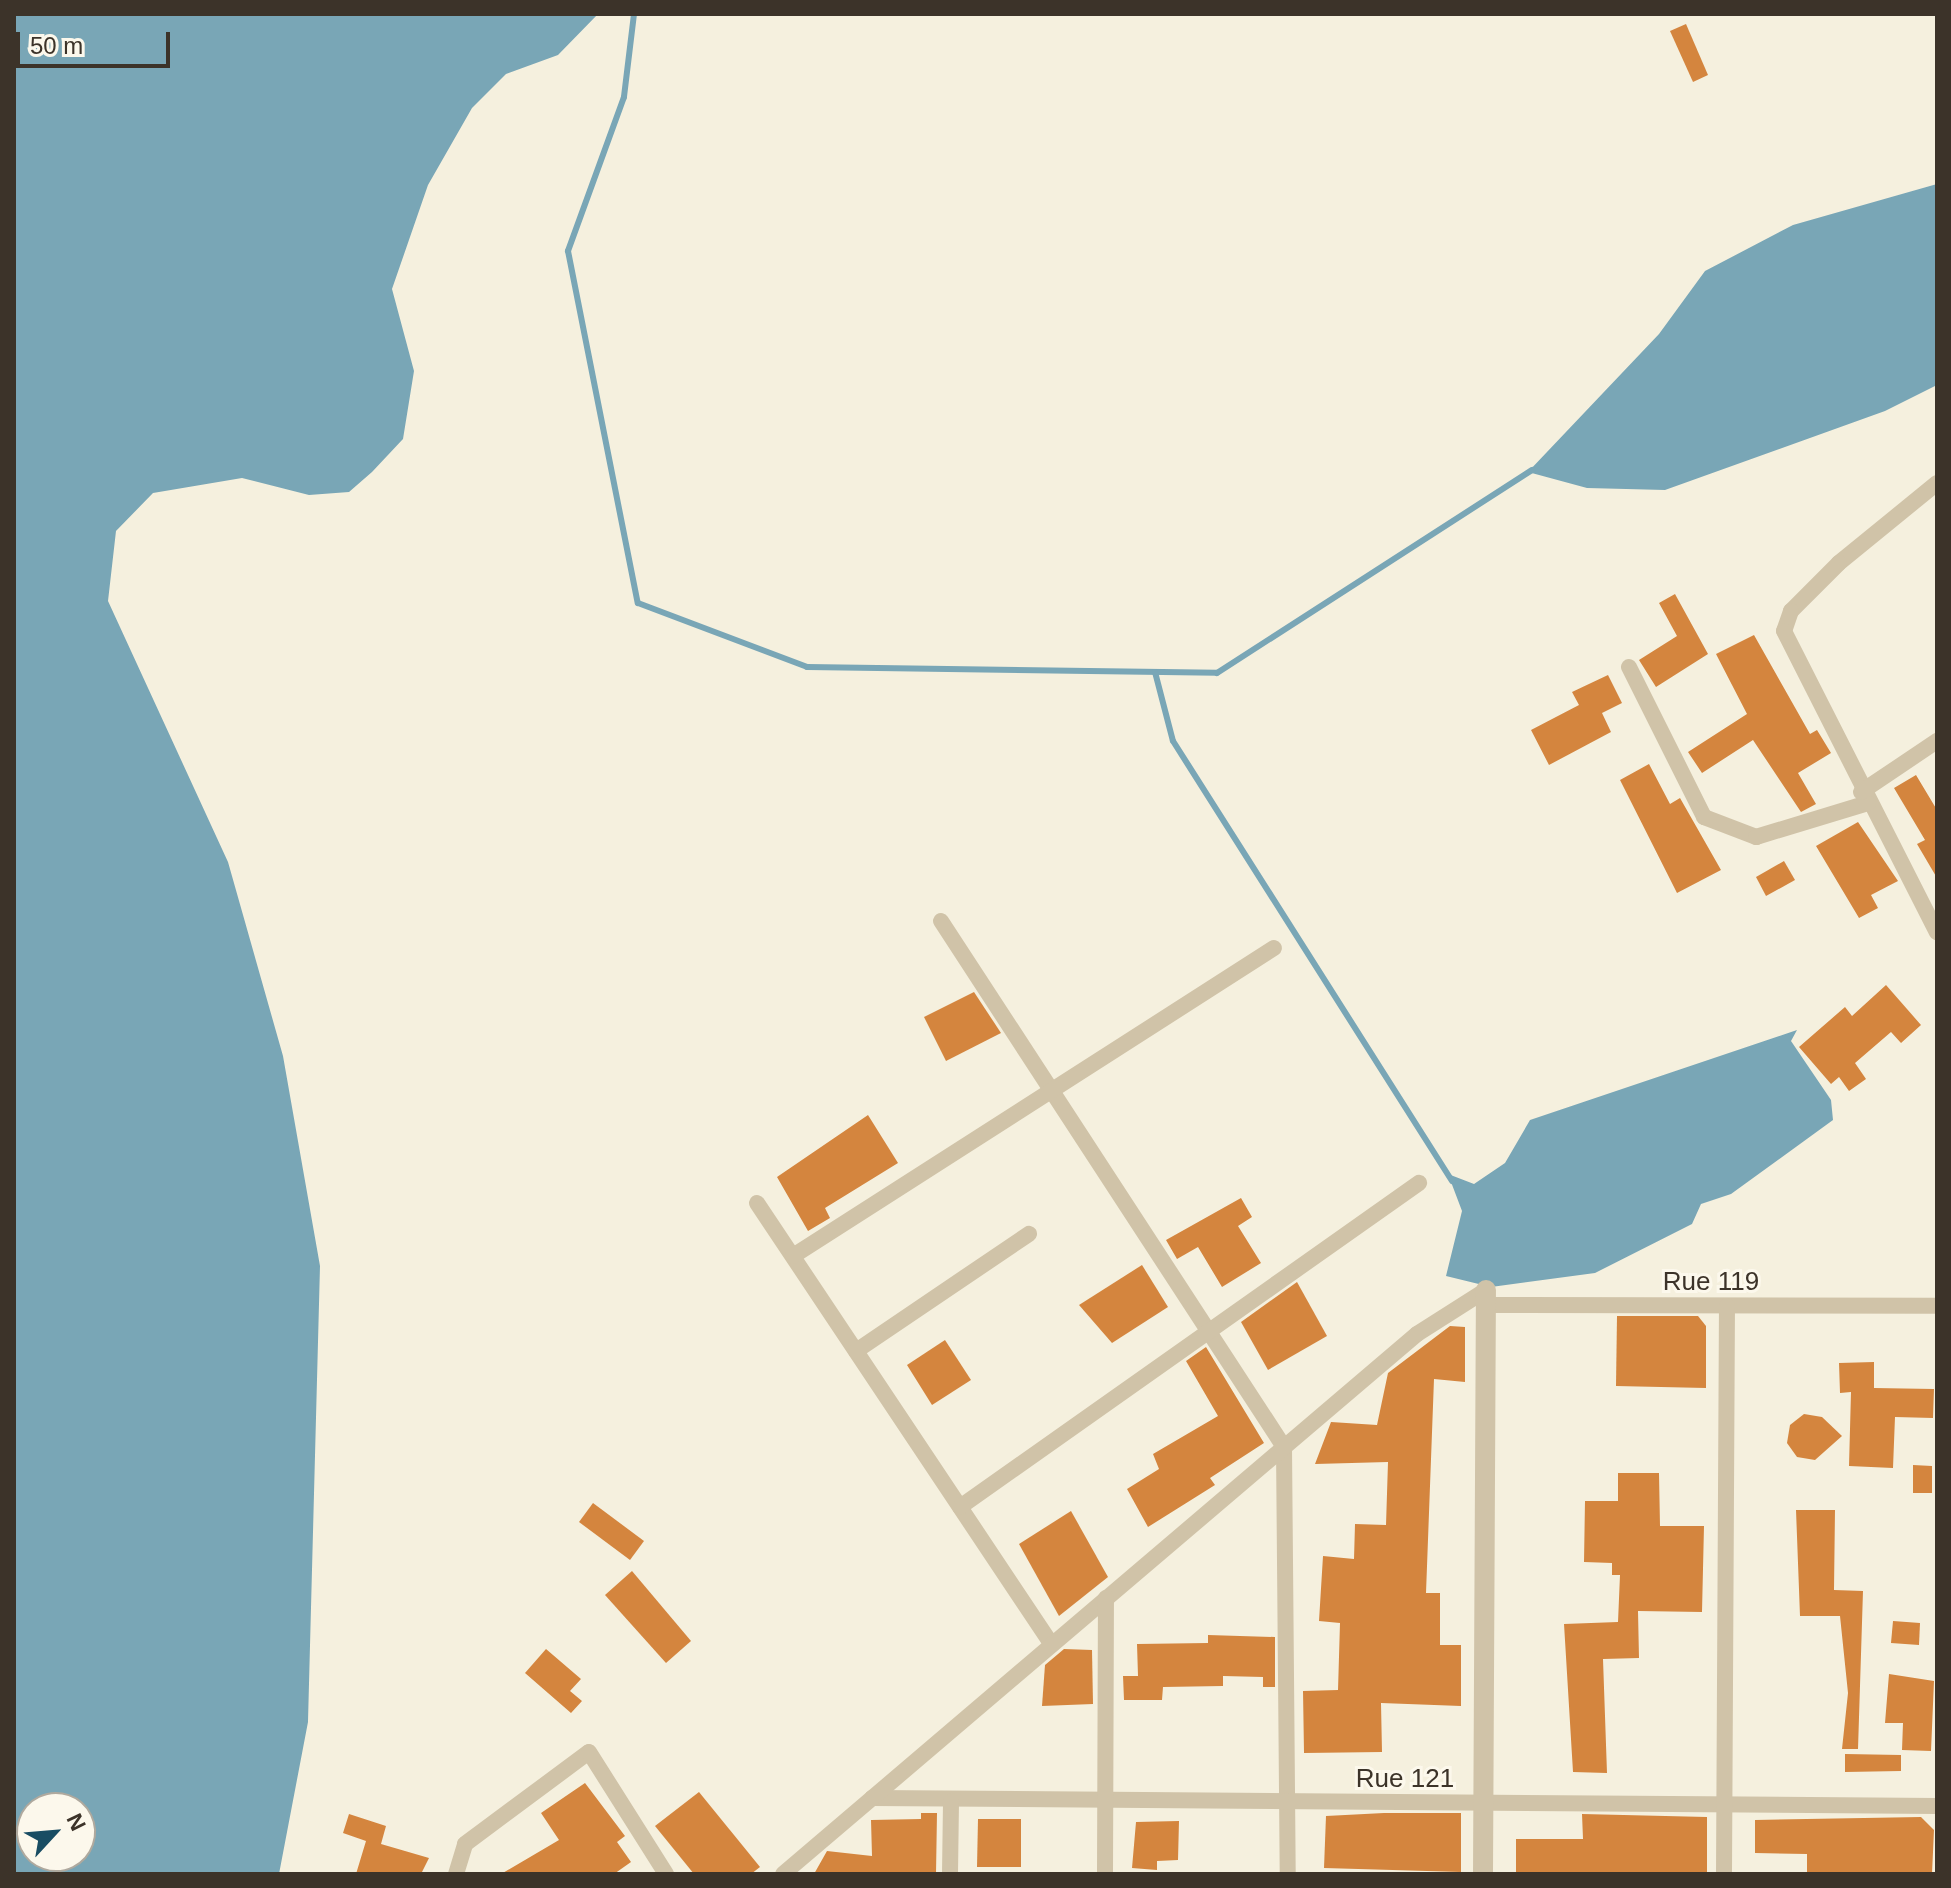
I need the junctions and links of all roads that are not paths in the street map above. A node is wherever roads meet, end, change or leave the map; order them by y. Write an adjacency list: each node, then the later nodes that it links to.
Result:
1 (1937, 483): 4 (street)
2 (1629, 667): 4 (street)
3 (1937, 741): 4 (street)
4 (1864, 798): 6 (street)
5 (941, 921): 8 (street)
6 (1937, 932)
7 (1274, 948): 8 (street)
8 (1051, 1091): 12 (street); 16 (street)
9 (1419, 1183): 16 (street)
10 (757, 1203): 12 (street)
11 (1029, 1234): 17 (street)
12 (793, 1256): 17 (street)
13 (1486, 1298): 14 (street, Rue 119); 18 (street); 26 (street)
14 (1727, 1306): 15 (street, Rue 119); 27 (street)
15 (1937, 1306)
16 (1207, 1329): 18 (street); 19 (street)
17 (856, 1351): 19 (street)
18 (1284, 1447): 20 (street); 25 (street)
19 (960, 1507): 21 (street)
20 (1106, 1598): 21 (street); 24 (street)
21 (1052, 1645): 22 (street)
22 (872, 1798): 23 (street, Rue 121); 31 (street)
23 (951, 1801): 24 (street, Rue 121); 32 (street)
24 (1105, 1801): 25 (street, Rue 121); 33 (street)
25 (1288, 1803): 26 (street, Rue 121); 34 (street)
26 (1483, 1803): 27 (street, Rue 121); 35 (street)
27 (1724, 1805): 28 (street, Rue 121); 36 (street)
28 (1937, 1806)
29 (456, 1874): 30 (street)
30 (666, 1874)
31 (783, 1874)
32 (950, 1874)
33 (1105, 1874)
34 (1288, 1874)
35 (1483, 1874)
36 (1724, 1874)

